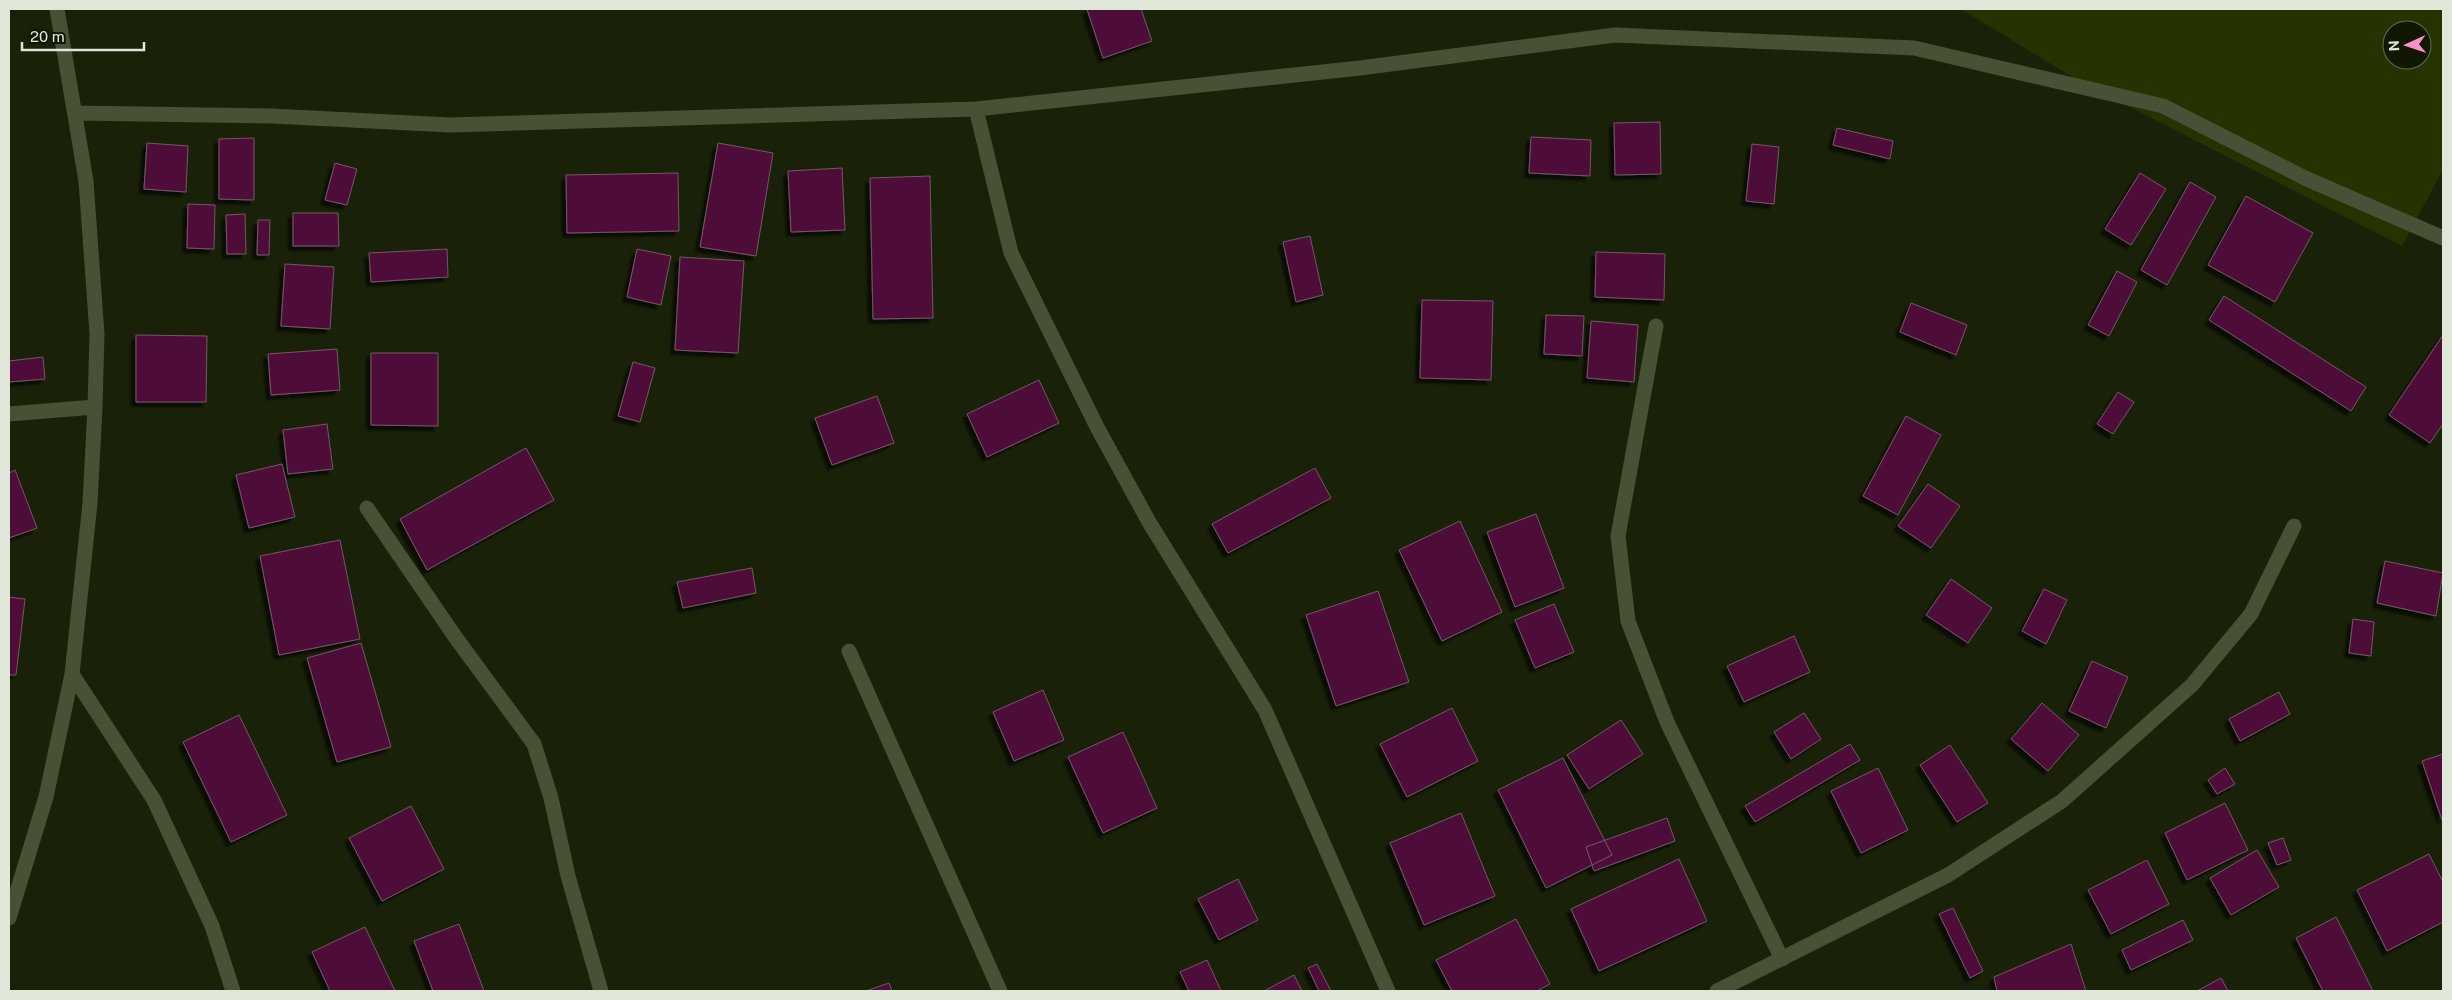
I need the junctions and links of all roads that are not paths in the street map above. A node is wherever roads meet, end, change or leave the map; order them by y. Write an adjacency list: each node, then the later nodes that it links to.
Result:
1 (57, 9): 3 (street)
2 (976, 109): 3 (street); 4 (street); 17 (street)
3 (75, 112): 6 (street)
4 (2443, 238)
5 (1656, 326): 13 (street)
6 (95, 407): 7 (street); 11 (street)
7 (9, 414)
8 (367, 508): 15 (street)
9 (2294, 526): 13 (street)
10 (849, 651): 16 (street)
11 (72, 674): 12 (street); 14 (street)
12 (9, 918)
13 (1782, 958): 18 (street)
14 (232, 991)
15 (601, 991)
16 (1000, 991)
17 (1388, 991)
18 (1717, 991)

